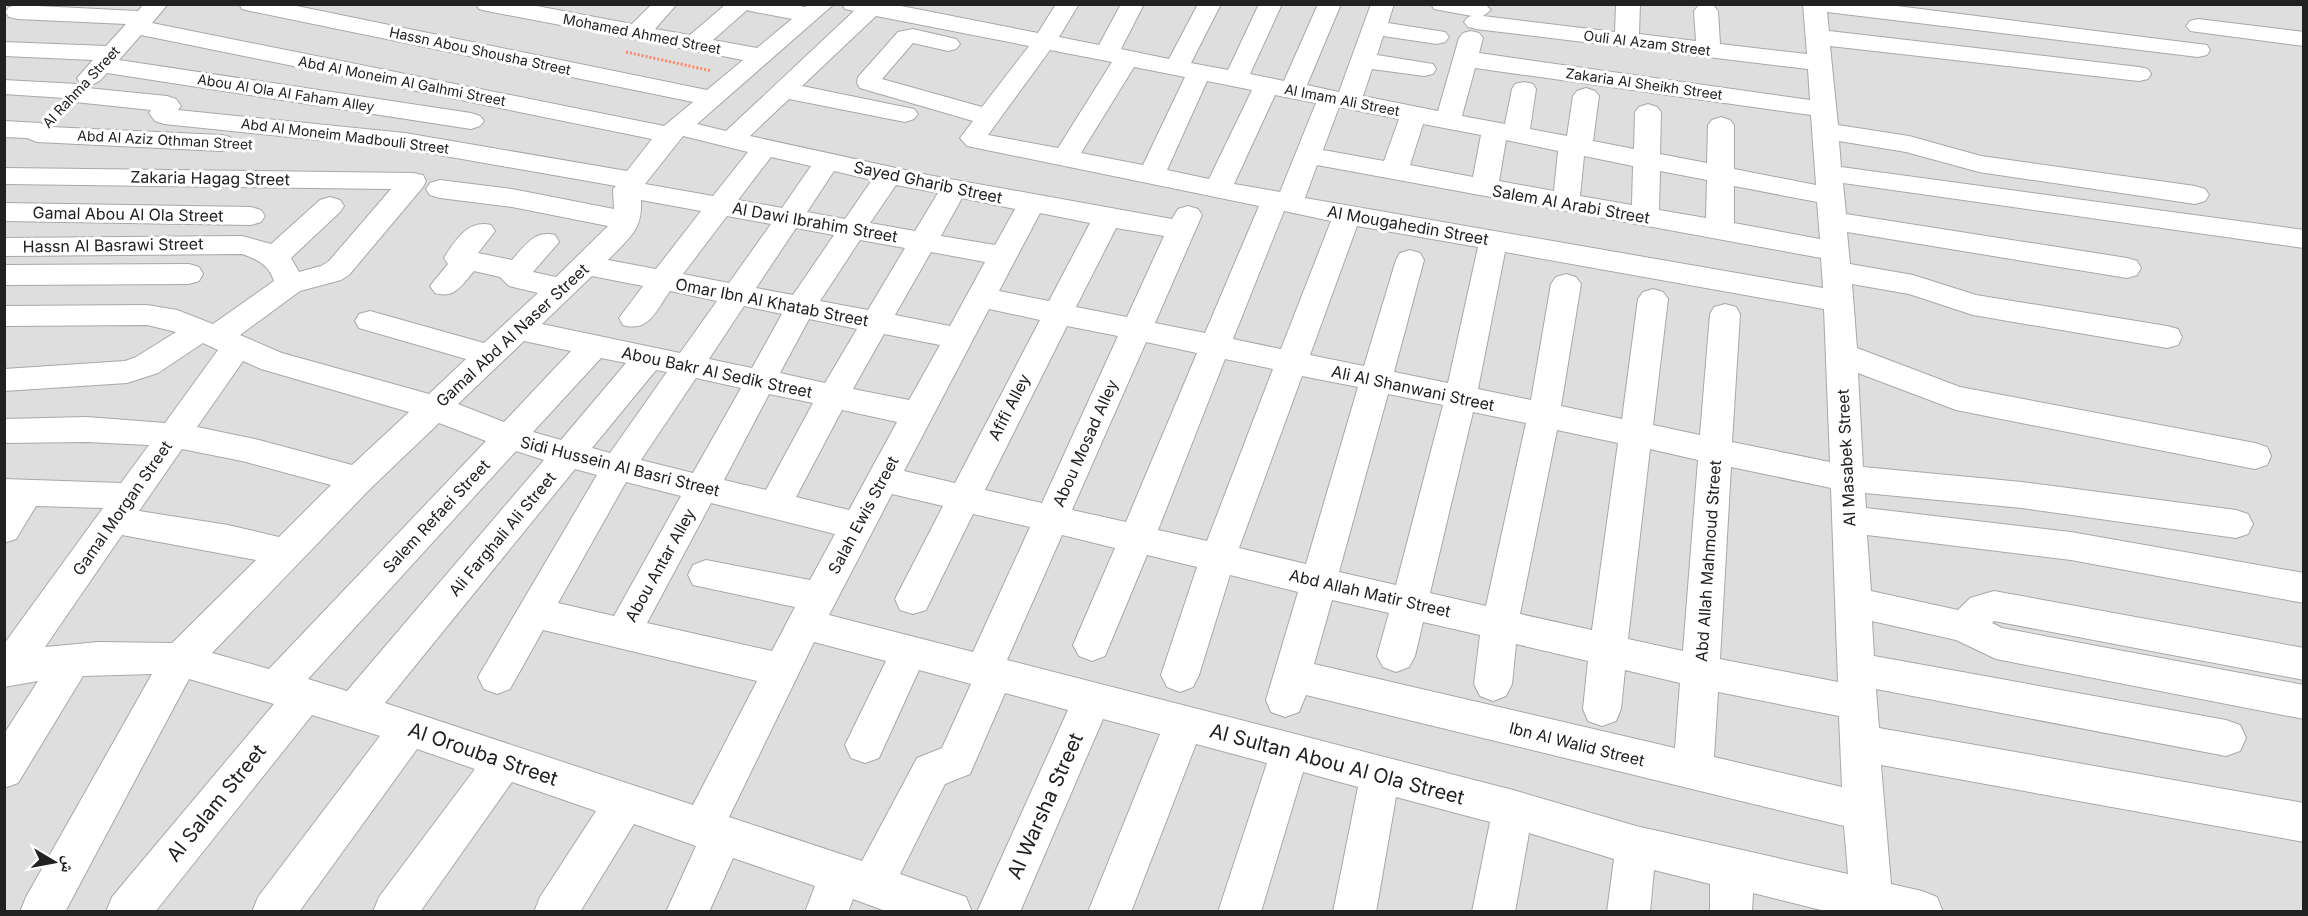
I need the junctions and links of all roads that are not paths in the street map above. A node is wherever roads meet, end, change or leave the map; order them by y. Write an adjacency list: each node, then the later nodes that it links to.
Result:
1 (250, 4): 55 (street, Hassn Abou Shousha Street)
2 (487, 4): 16 (street, Mohamed Ahmed Street)
3 (613, 4): 24 (street)
4 (666, 4): 32 (street)
5 (740, 4): 33 (street)
6 (750, 4): 17 (street)
7 (1133, 4): 40 (street)
8 (1210, 4): 45 (street)
9 (1271, 4): 47 (street)
10 (1330, 4): 52 (street)
11 (1383, 4): 27 (street)
12 (1442, 4): 19 (street, Ouli Al Azam Street)
13 (1551, 4): 28 (street)
14 (1628, 4): 31 (street)
15 (862, 6): 38 (street, Al Imam Ali Street); 51 (street)
16 (544, 9): 24 (street, Mohamed Ahmed Street)
17 (817, 10): 39 (street)
18 (1706, 11): 36 (street)
19 (1478, 12): 28 (street, Ouli Al Azam Street); 42 (street)
20 (16, 13): 22 (street, Abd Al Moneim Al Galhmi Street)
21 (1063, 13): 23 (street); 38 (street)
22 (146, 16): 41 (street, Al Rahma Street); 68 (street, Abd Al Moneim Al Galhmi Street)
23 (1034, 16)
24 (591, 24): 32 (street, Mohamed Ahmed Street)
25 (1817, 25): 34 (street); 36 (street, Ouli Al Azam Street); 37 (street); 46 (street); 61 (street, Al Masabek Street)
26 (2198, 26): 30 (street)
27 (1375, 28): 29 (street); 43 (street)
28 (1549, 31): 31 (street, Ouli Al Azam Street)
29 (1437, 37)
30 (2304, 39)
31 (1627, 40): 36 (street, Ouli Al Azam Street)
32 (631, 43): 33 (street, Mohamed Ahmed Street)
33 (694, 44): 39 (street, Mohamed Ahmed Street)
34 (2076, 48)
35 (4, 50): 41 (street, Abou Al Ola Al Faham Alley)
36 (1708, 50)
37 (2198, 50)
38 (1036, 52): 40 (street, Al Imam Ali Street); 57 (street, Al Mougahedin Street); 67 (street)
39 (761, 56): 55 (street)
40 (1117, 56): 45 (street, Al Imam Ali Street); 76 (street)
41 (107, 59): 53 (street, Al Rahma Street); 62 (street, Abou Al Ola Al Faham Alley)
42 (1466, 59): 61 (street, Zakaria Al Sheikh Street); 63 (street)
43 (1363, 60): 44 (street); 56 (street)
44 (1424, 69)
45 (1188, 70): 47 (street, Al Imam Ali Street); 84 (street)
46 (2139, 74)
47 (1236, 79): 48 (street, Al Imam Ali Street)
48 (1266, 86): 52 (street, Al Imam Ali Street); 90 (street)
49 (4, 87): 53 (street)
50 (1524, 88): 71 (street)
51 (783, 90): 58 (street); 72 (street)
52 (1292, 91): 56 (street, Al Imam Ali Street)
53 (76, 92): 65 (street, Abd Al Moneim Madbouli Street); 69 (street, Al Rahma Street)
54 (1586, 96): 73 (street)
55 (710, 98): 68 (street)
56 (1339, 100): 60 (street, Al Imam Ali Street); 75 (street)
57 (937, 104): 58 (street); 67 (street, Al Mougahedin Street)
58 (891, 112): 70 (street)
59 (1648, 112): 77 (street)
60 (1413, 114): 63 (street, Al Imam Ali Street); 80 (street)
61 (1824, 120): 91 (street, Zakaria Al Sheikh Street); 108 (street, Al Masabek Street)
62 (471, 121)
63 (1448, 121): 71 (street, Al Imam Ali Street)
64 (1721, 125): 82 (street)
65 (287, 128): 69 (street, Abd Al Aziz Othman Street); 86 (street, Abd Al Moneim Madbouli Street)
66 (4, 129): 69 (street, Abd Al Aziz Othman Street)
67 (983, 129): 76 (street, Al Mougahedin Street)
68 (673, 131): 72 (street, Sayed Gharib Street); 86 (street)
69 (39, 132): 79 (street, Al Rahma Street)
70 (873, 132)
71 (1505, 132): 73 (street, Al Imam Ali Street); 89 (street)
72 (731, 140): 74 (street, Sayed Gharib Street)
73 (1575, 146): 77 (street, Al Imam Ali Street); 93 (street)
74 (764, 148): 78 (street, Sayed Gharib Street); 95 (street)
75 (1308, 155): 80 (street, Salem Al Arabi Street); 92 (street)
76 (1064, 159): 84 (street, Al Mougahedin Street)
77 (1647, 160): 82 (street, Al Imam Ali Street); 102 (street)
78 (828, 161): 81 (street, Sayed Gharib Street); 103 (street)
79 (4, 169)
80 (1394, 172): 89 (street, Salem Al Arabi Street)
81 (889, 174): 88 (street, Sayed Gharib Street); 106 (street, Abou Antar Alley)
82 (1720, 174): 107 (street); 108 (street, Al Imam Ali Street)
83 (4, 176): 85 (street, Zakaria Hagag Street)
84 (1151, 176): 90 (street, Al Mougahedin Street)
85 (289, 179): 87 (street, Zakaria Hagag Street); 100 (street)
86 (629, 184): 95 (street, Al Dawi Ibrahim Street); 104 (street)
87 (427, 186): 98 (street, Zakaria Hagag Street); 125 (street)
88 (955, 187): 94 (street, Sayed Gharib Street); 112 (street)
89 (1484, 188): 93 (street, Salem Al Arabi Street)
90 (1218, 189): 92 (street, Al Mougahedin Street)
91 (2195, 195)
92 (1282, 201): 99 (street, Al Mougahedin Street); 145 (street)
93 (1566, 202): 102 (street, Salem Al Arabi Street)
94 (1031, 204): 101 (street, Sayed Gharib Street); 116 (street, Salah Ewis Street)
95 (720, 205): 103 (street, Al Dawi Ibrahim Street); 124 (street)
96 (330, 206): 115 (street)
97 (4, 212): 100 (street, Gamal Abou Al Ola Street)
98 (497, 214): 104 (street, Zakaria Hagag Street); 118 (street)
99 (1347, 215): 110 (street, Al Mougahedin Street); 149 (street)
100 (251, 216): 113 (street)
101 (1107, 217): 105 (street, Sayed Gharib Street); 133 (street, Afifi Alley)
102 (1645, 217): 107 (street, Salem Al Arabi Street)
103 (789, 218): 106 (street, Al Dawi Ibrahim Street); 129 (street)
104 (627, 221): 119 (street, Gamal Abd Al Naser Street)
105 (1184, 222): 140 (street, Abou Mosad Alley)
106 (852, 229): 112 (street, Al Dawi Ibrahim Street); 132 (street, Abou Antar Alley)
107 (1720, 230): 108 (street, Salem Al Arabi Street)
108 (1834, 235): 109 (street); 110 (street, Al Mougahedin Street); 120 (street); 141 (street); 146 (street, Al Masabek Street)
109 (2304, 239)
110 (1493, 241): 155 (street)
111 (545, 242): 122 (street)
112 (922, 242): 116 (street, Al Dawi Ibrahim Street); 138 (street)
113 (221, 243): 114 (street, Hassn Al Basrawi Street); 115 (street, Hassn Al Basrawi Street)
114 (4, 247)
115 (274, 256): 125 (street)
116 (1003, 256): 130 (street, Salah Ewis Street)
117 (1410, 260): 151 (street)
118 (468, 261): 122 (street); 127 (street)
119 (586, 265): 124 (street, Omar Ibn Al Khatab Street); 128 (street, Gamal Abd Al Naser Street)
120 (2127, 268)
121 (189, 274): 123 (street)
122 (515, 274): 128 (street)
123 (4, 275)
124 (663, 280): 129 (street, Omar Ibn Al Khatab Street); 136 (street)
125 (290, 284): 142 (street)
126 (1566, 285): 158 (street)
127 (445, 286)
128 (561, 288): 139 (street, Gamal Abd Al Naser Street)
129 (735, 294): 132 (street, Omar Ibn Al Khatab Street); 150 (street)
130 (980, 297): 133 (street, Ali Al Shanwani Street); 143 (street, Salah Ewis Street)
131 (1653, 299): 160 (street)
132 (801, 307): 138 (street, Omar Ibn Al Khatab Street); 152 (street, Abou Antar Alley)
133 (1058, 313): 140 (street, Ali Al Shanwani Street); 172 (street, Afifi Alley)
134 (1725, 314): 163 (street, Abd Allah Mahmoud Street)
135 (4, 316): 142 (street, Sidi Hussein Al Basri Street)
136 (634, 318)
137 (370, 321): 147 (street)
138 (876, 322): 143 (street, Omar Ibn Al Khatab Street); 154 (street)
139 (516, 329): 144 (street, Abou Bakr Al Sedik Street); 147 (street, Gamal Abd Al Naser Street)
140 (1136, 329): 145 (street, Ali Al Shanwani Street); 175 (street, Abou Mosad Alley)
141 (2168, 337)
142 (218, 338): 153 (street); 156 (street, Sidi Hussein Al Basri Street); 161 (street, Gamal Morgan Street)
143 (958, 338): 157 (street, Salah Ewis Street)
144 (594, 346): 148 (street, Abou Bakr Al Sedik Street); 162 (street, Salem Refaei Street)
145 (1214, 346): 149 (street, Ali Al Shanwani Street); 180 (street)
146 (1841, 354): 165 (street); 167 (street, Al Masabek Street)
147 (489, 355): 156 (street, Gamal Abd Al Naser Street)
148 (649, 357): 150 (street, Abou Bakr Al Sedik Street); 164 (street, Ali Farghali Ali Street)
149 (1291, 362): 151 (street, Ali Al Shanwani Street); 182 (street)
150 (686, 365): 152 (street, Abou Bakr Al Sedik Street); 166 (street)
151 (1377, 380): 155 (street, Ali Al Shanwani Street); 184 (street)
152 (761, 381): 154 (street, Abou Bakr Al Sedik Street); 170 (street, Abou Antar Alley)
153 (9, 386)
154 (833, 396): 157 (street, Abou Bakr Al Sedik Street); 173 (street)
155 (1461, 398): 158 (street, Ali Al Shanwani Street); 187 (street)
156 (435, 408): 162 (street, Sidi Hussein Al Basri Street); 169 (street, Gamal Abd Al Naser Street)
157 (918, 414): 168 (street, Salah Ewis Street)
158 (1544, 415): 160 (street, Ali Al Shanwani Street); 191 (street)
159 (4, 431): 161 (street)
160 (1636, 435): 163 (street, Ali Al Shanwani Street); 195 (street)
161 (173, 436): 169 (street); 174 (street, Gamal Morgan Street)
162 (509, 437): 164 (street, Sidi Hussein Al Basri Street); 209 (street, Salem Refaei Street)
163 (1716, 451): 167 (street, Ali Al Shanwani Street); 203 (street, Abd Allah Mahmoud Street)
164 (568, 455): 166 (street, Sidi Hussein Al Basri Street); 213 (street, Ali Farghali Ali Street)
165 (2256, 456)
166 (617, 468): 170 (street, Sidi Hussein Al Basri Street); 190 (street)
167 (1846, 478): 176 (street, Al Masabek Street); 177 (street, Ali Al Shanwani Street)
168 (883, 479): 172 (street, Abd Allah Matir Street); 178 (street, Salah Ewis Street)
169 (358, 480): 181 (street, Gamal Abd Al Naser Street)
170 (703, 487): 173 (street, Sidi Hussein Al Basri Street); 193 (street, Abou Antar Alley)
171 (16, 492): 174 (street); 179 (street)
172 (962, 498): 175 (street, Abd Allah Matir Street); 186 (street, Afifi Alley)
173 (774, 505): 178 (street, Sidi Hussein Al Basri Street)
174 (122, 509): 181 (street); 202 (street, Gamal Morgan Street)
175 (1051, 519): 180 (street, Abd Allah Matir Street); 204 (street, Abou Mosad Alley)
176 (1849, 519): 185 (street); 188 (street, Al Masabek Street)
177 (2236, 524)
178 (858, 526): 189 (street, Salah Ewis Street)
179 (4, 529)
180 (1137, 539): 182 (street, Abd Allah Matir Street); 194 (street)
181 (286, 553): 199 (street, Gamal Abd Al Naser Street)
182 (1218, 558): 184 (street, Abd Allah Matir Street); 205 (street)
183 (706, 575): 189 (street, Al Sultan Abou Al Ola Street)
184 (1318, 581): 187 (street, Abd Allah Matir Street); 222 (street, Ibn Al Walid Street)
185 (2304, 588)
186 (913, 598)
187 (1409, 602): 191 (street, Abd Allah Matir Street); 197 (street)
188 (1853, 602): 192 (street); 208 (street, Al Masabek Street)
189 (812, 611): 196 (street, Al Sultan Abou Al Ola Street); 201 (street, Salah Ewis Street)
190 (534, 613): 193 (street); 206 (street)
191 (1500, 624): 195 (street, Abd Allah Matir Street); 207 (street)
192 (1964, 627): 200 (street); 211 (street)
193 (623, 633): 201 (street)
194 (1092, 645)
195 (1608, 649): 203 (street, Abd Allah Matir Street); 212 (street)
196 (909, 652): 204 (street, Al Sultan Abou Al Ola Street); 218 (street)
197 (1396, 656)
198 (72, 660): 199 (street, Al Orouba Street); 202 (street, Al Orouba Street); 221 (street)
199 (180, 660): 209 (street, Al Orouba Street); 233 (street, Gamal Abd Al Naser Street)
200 (2304, 664)
201 (782, 670): 228 (street, Salah Ewis Street)
202 (6, 671)
203 (1701, 672): 208 (street, Abd Allah Matir Street); 222 (street, Abd Allah Mahmoud Street)
204 (988, 673): 210 (street, Al Sultan Abou Al Ola Street); 231 (street, Abou Mosad Alley)
205 (1180, 675)
206 (497, 677)
207 (1493, 684)
208 (1858, 686): 216 (street, Abd Allah Matir Street); 217 (street, Al Masabek Street)
209 (291, 690): 213 (street, Al Orouba Street); 234 (street, Al Salam Street)
210 (1092, 700): 214 (street, Al Sultan Abou Al Ola Street); 240 (street, Al Warsha Street)
211 (2304, 702)
212 (1602, 709)
213 (355, 710): 215 (street, Al Orouba Street)
214 (1184, 724): 219 (street, Al Sultan Abou Al Ola Street); 241 (street)
215 (409, 728): 220 (street, Al Orouba Street); 235 (street)
216 (2226, 738)
217 (1860, 743): 226 (street, Al Masabek Street); 227 (street)
218 (865, 745)
219 (1290, 752): 223 (street, Al Sultan Abou Al Ola Street); 242 (street)
220 (504, 761): 224 (street, Al Orouba Street); 236 (street)
221 (4, 770)
222 (1693, 772): 226 (street, Ibn Al Walid Street)
223 (1380, 775): 225 (street, Al Sultan Abou Al Ola Street); 243 (street)
224 (625, 802): 228 (street, Al Orouba Street); 237 (street)
225 (1513, 809): 229 (street, Al Sultan Abou Al Ola Street); 244 (street)
226 (1863, 811): 232 (street, Al Masabek Street)
227 (2304, 823)
228 (712, 832): 231 (street, Al Orouba Street); 238 (street, Salah Ewis Street)
229 (1636, 846): 230 (street, Al Sultan Abou Al Ola Street); 245 (street)
230 (1732, 868): 232 (street, Al Sultan Abou Al Ola Street); 246 (street)
231 (847, 891): 239 (street, Al Orouba Street)
232 (1872, 905): 247 (street, Al Sultan Abou Al Ola Street)
233 (41, 912)
234 (127, 912)
235 (273, 912)
236 (394, 912)
237 (555, 912)
238 (687, 912)
239 (951, 912)
240 (998, 912)
241 (1109, 912)
242 (1239, 912)
243 (1353, 912)
244 (1493, 912)
245 (1628, 912)
246 (1731, 912)
247 (1922, 912)

